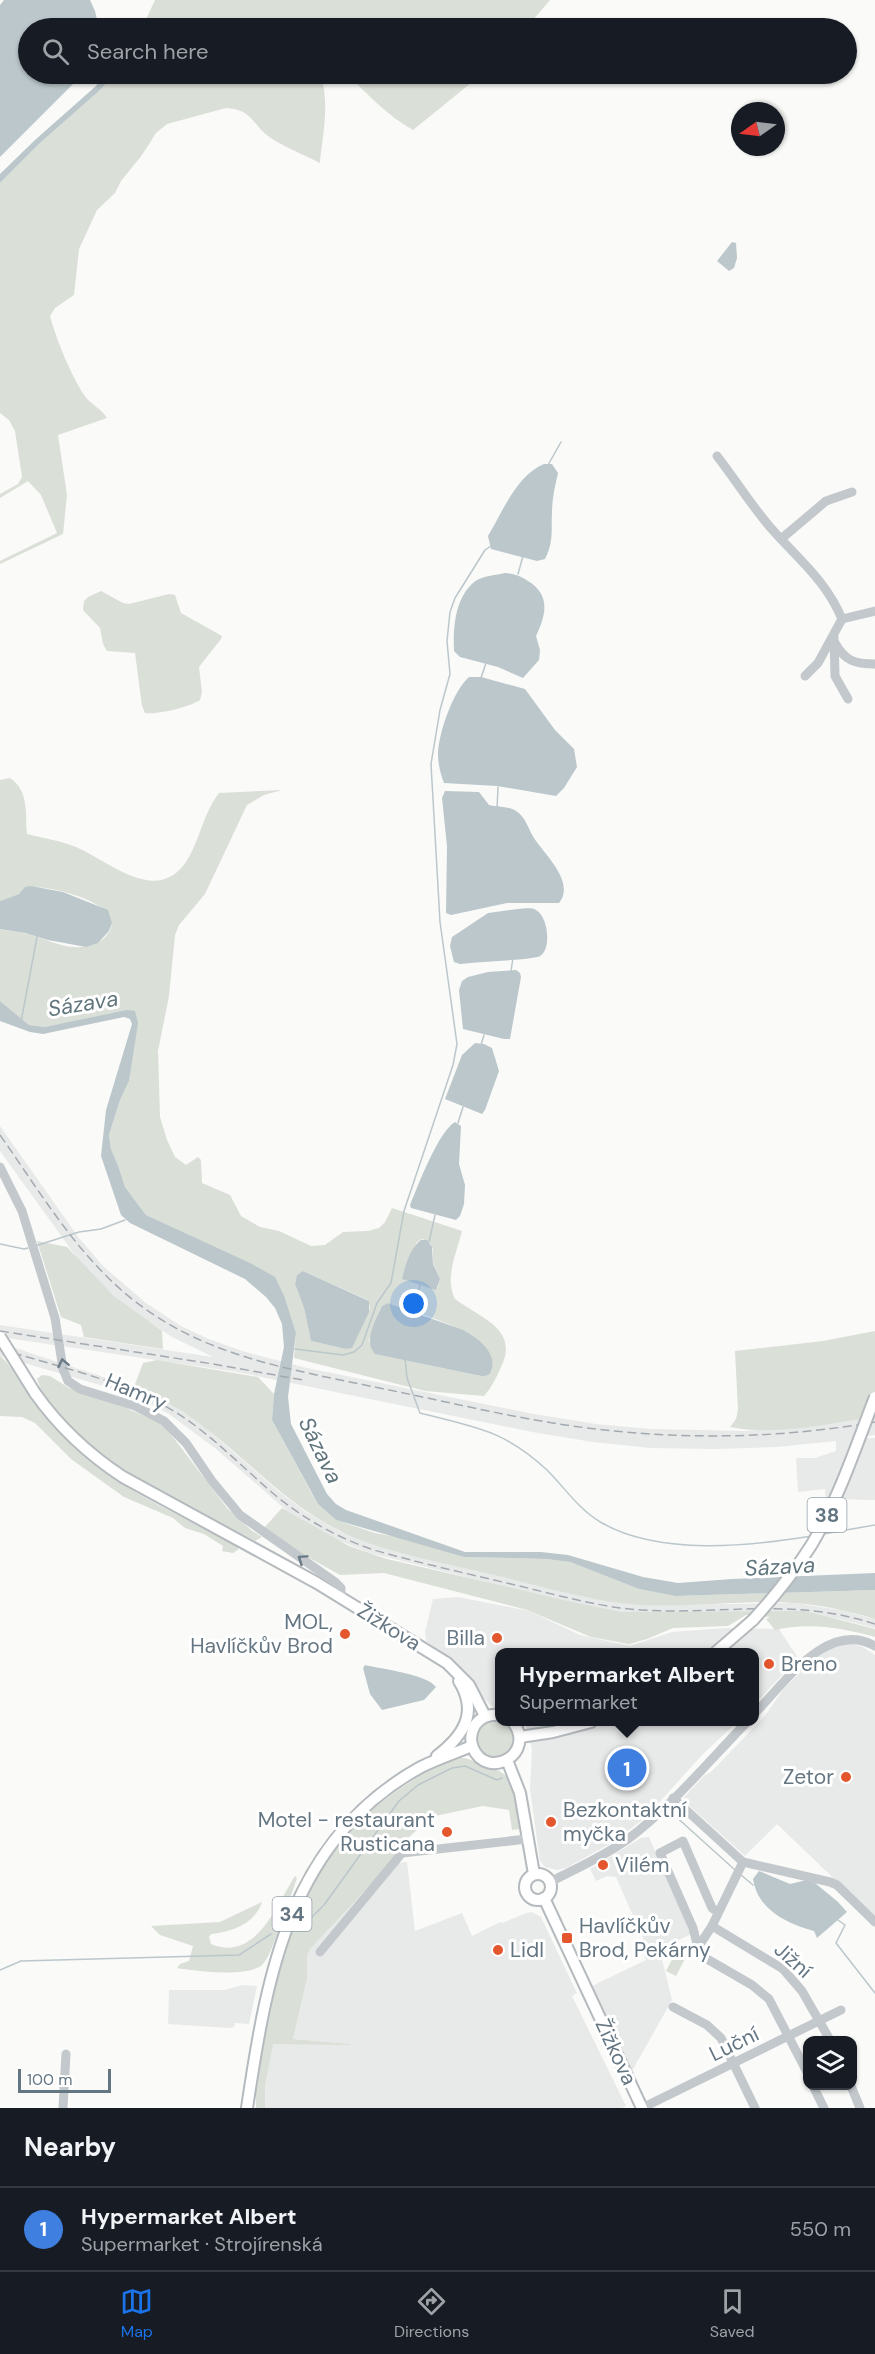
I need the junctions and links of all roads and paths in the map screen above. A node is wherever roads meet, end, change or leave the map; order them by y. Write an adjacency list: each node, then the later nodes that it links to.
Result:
1 (717, 456): 3 (street)
2 (852, 492): 3 (street)
3 (781, 539): 5 (street)
4 (875, 611): 5 (street)
5 (842, 619): 6 (street)
6 (835, 639): 7 (street); 8 (street); 9 (street)
7 (875, 664)
8 (805, 676)
9 (848, 699)
10 (2, 1173): 13 (street, Hamry, one-way to 10)
11 (0, 1337): 13 (main road, Žižkova / 34, bridge)
12 (875, 1396): 15 (main road, 38, bridge)
13 (341, 1597): 16 (main road, Žižkova / 34)
14 (875, 1646): 17 (street)
15 (722, 1648)
16 (447, 1663): 19 (main road, Žižkova); 26 (main road, 34)
17 (759, 1709)
18 (495, 1715): 19 (main road)
19 (485, 1716): 24 (main road)
20 (515, 1726): 23 (main road)
21 (576, 1726): 23 (main road)
22 (743, 1726): 27 (street)
23 (520, 1737): 25 (main road)
24 (472, 1746): 25 (main road); 26 (main road, 34)
25 (507, 1760): 28 (main road, Žižkova)
26 (422, 1767): 50 (main road, 34)
27 (673, 1798): 29 (street); 31 (street)
28 (527, 1839): 30 (main road, Žižkova); 38 (street)
29 (743, 1862): 33 (street); 34 (street)
30 (534, 1874): 31 (main road); 32 (main road, Žižkova)
31 (550, 1882): 32 (main road)
32 (544, 1898): 51 (main road, Žižkova)
33 (718, 1912): 35 (street); 36 (street)
34 (875, 1922)
35 (693, 1928): 36 (street); 37 (street)
36 (710, 1928): 37 (street); 41 (street, Jižní)
37 (698, 1948): 42 (street)
38 (320, 1952)
39 (673, 2007): 45 (street)
40 (841, 2010): 41 (street, Luční)
41 (820, 2020): 42 (street, Luční); 43 (street, Jižní)
42 (790, 2036): 45 (street, Luční); 46 (street)
43 (828, 2036)
44 (66, 2054): 49 (street)
45 (734, 2064): 51 (street, Luční); 52 (street)
46 (803, 2065)
47 (815, 2090): 53 (street)
48 (853, 2090): 54 (street)
49 (63, 2108)
50 (247, 2108)
51 (642, 2108)
52 (755, 2108)
53 (824, 2108)
54 (860, 2108)

